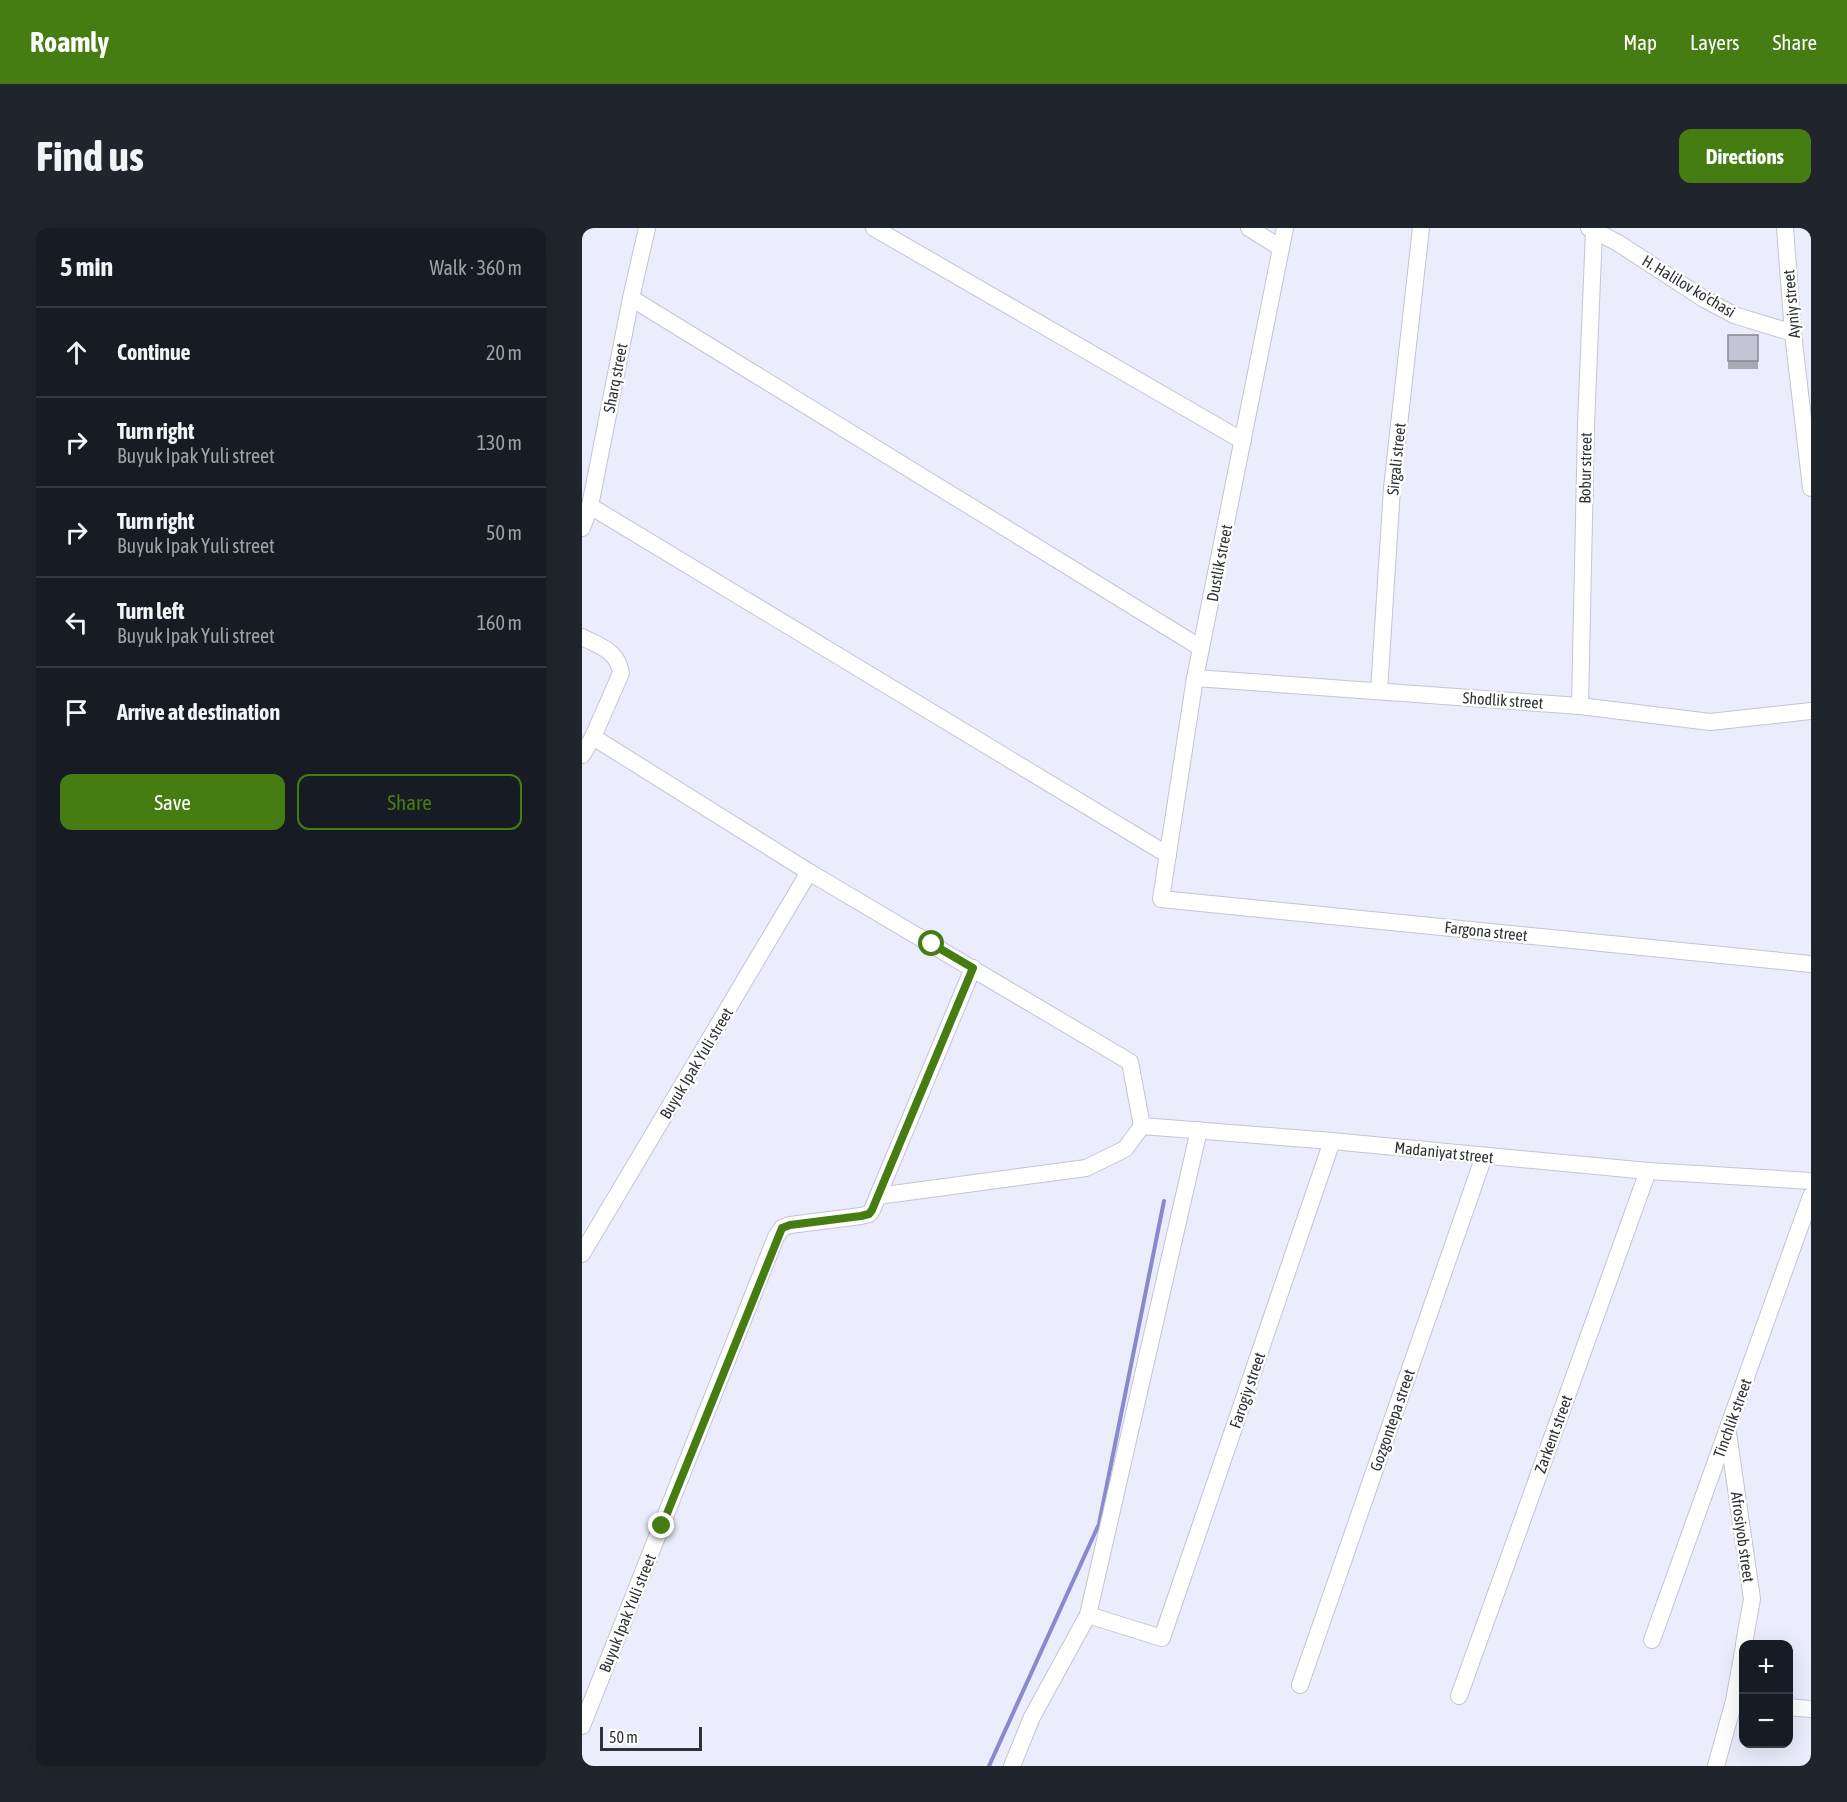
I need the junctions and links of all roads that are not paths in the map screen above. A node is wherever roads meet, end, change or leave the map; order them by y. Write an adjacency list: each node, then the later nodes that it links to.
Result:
1 (647, 228): 9 (street, Sharq street)
2 (874, 228): 11 (street)
3 (1249, 228): 8 (street)
4 (1285, 228): 8 (street, Dustlik street)
5 (1421, 228): 18 (street, Sirgali street)
6 (1785, 228): 10 (street, Ayniy street)
7 (1592, 229): 10 (street, H. Halilov ko'chasi); 19 (street, Bobur street)
8 (1281, 248): 11 (street, Dustlik street)
9 (630, 298): 13 (street, Sharq street); 16 (street)
10 (1793, 333): 12 (street, Ayniy street)
11 (1243, 441): 16 (street, Dustlik street)
12 (1811, 488)
13 (590, 506): 14 (street, Sharq street); 23 (street)
14 (582, 528)
15 (582, 637): 21 (street)
16 (1201, 648): 17 (street, Dustlik street)
17 (1195, 678): 18 (street, Shodlik street); 23 (street, Dustlik street)
18 (1378, 691): 19 (street, Shodlik street)
19 (1580, 706): 20 (street, Shodlik street)
20 (1811, 711)
21 (593, 737): 22 (street); 24 (street)
22 (582, 755)
23 (1168, 855): 25 (street, Dustlik street)
24 (809, 872): 27 (street); 36 (street, Buyuk Ipak Yuli street)
25 (1161, 898): 26 (street, Fargona street)
26 (1811, 964)
27 (973, 968): 28 (street); 34 (street, Buyuk Ipak Yuli street)
28 (1142, 1126): 29 (street, Madaniyat street); 34 (street)
29 (1199, 1130): 30 (street, Madaniyat street); 38 (street)
30 (1332, 1141): 31 (street, Madaniyat street); 38 (street, Farogiy street)
31 (1484, 1156): 32 (street, Madaniyat street); 41 (street, Gozgontepa street)
32 (1648, 1172): 33 (street, Madaniyat street); 42 (street, Zarkent street)
33 (1811, 1181)
34 (878, 1196): 46 (street, Buyuk Ipak Yuli street)
35 (1811, 1196): 37 (street, Tinchlik street)
36 (582, 1254)
37 (1728, 1429): 39 (street, Tinchlik street); 40 (street, Afrosiyob street)
38 (1088, 1615): 47 (street)
39 (1652, 1640)
40 (1745, 1640)
41 (1300, 1685)
42 (1459, 1696)
43 (1739, 1702): 48 (street, Afrosiyob street)
44 (1793, 1707): 45 (street)
45 (1811, 1709)
46 (582, 1726)
47 (1012, 1766)
48 (1716, 1766)

